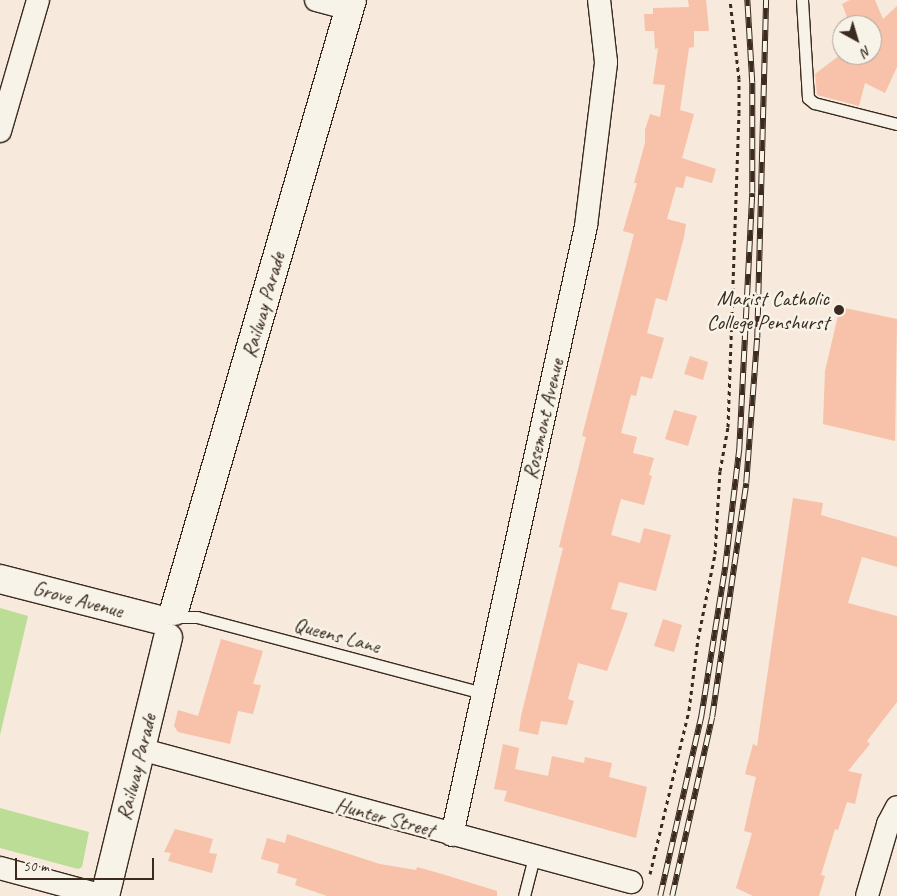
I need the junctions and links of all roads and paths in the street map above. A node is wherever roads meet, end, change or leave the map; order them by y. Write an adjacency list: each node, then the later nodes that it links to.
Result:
1 (38, 0): 8 (street)
2 (316, 0): 6 (street)
3 (599, 0): 11 (street, Rosemont Avenue)
4 (730, 0): 17 (path)
5 (802, 0): 7 (lane)
6 (350, 5): 10 (street, Railway Parade)
7 (897, 124)
8 (0, 131)
9 (0, 579): 10 (street, Grove Avenue)
10 (170, 621): 11 (lane, Queens Lane); 12 (street, Railway Parade)
11 (482, 694): 14 (street, Rosemont Avenue)
12 (140, 749): 14 (street, Hunter Street); 18 (street, Railway Parade)
13 (897, 808): 20 (street)
14 (452, 835): 15 (street, Hunter Street)
15 (534, 857): 17 (street, Hunter Street); 19 (lane)
16 (0, 868): 18 (street)
17 (640, 880)
18 (104, 896)
19 (524, 896)
20 (867, 896)

